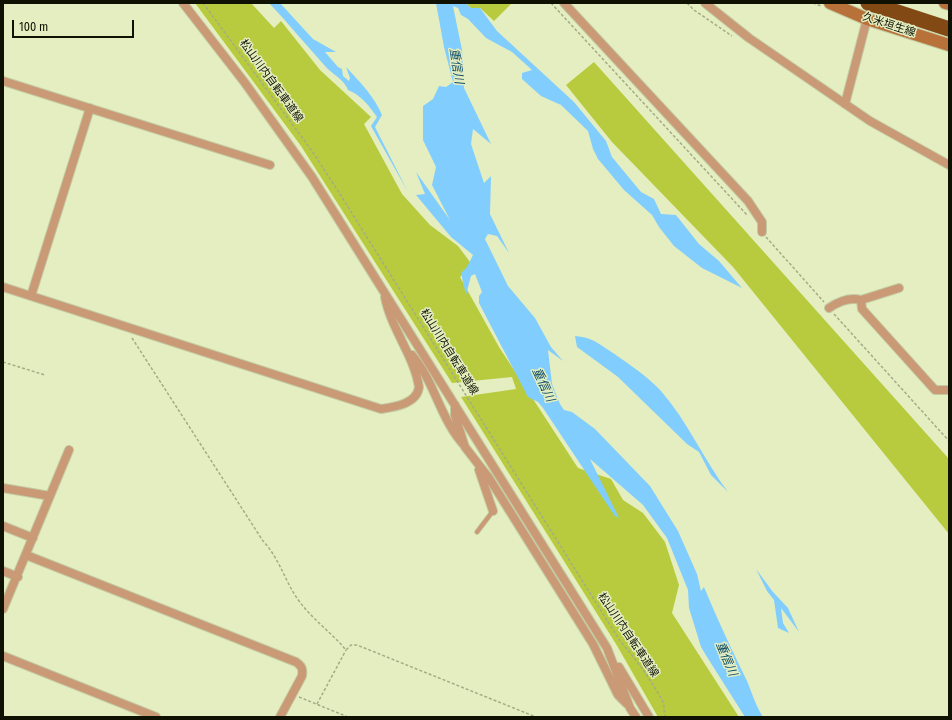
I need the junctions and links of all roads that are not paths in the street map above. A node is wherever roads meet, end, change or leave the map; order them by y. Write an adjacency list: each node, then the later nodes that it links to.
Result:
1 (183, 3): 21 (street)
2 (564, 3): 18 (street)
3 (705, 3): 14 (street)
4 (830, 3): 9 (main road, 久米垣生線)
5 (869, 3): 8 (highway, bridge); 9 (main road)
6 (945, 3): 7 (main road)
7 (949, 4)
8 (897, 12): 10 (highway); 11 (highway)
9 (867, 19): 12 (main road, 久米垣生線); 14 (street)
10 (949, 23)
11 (949, 29)
12 (949, 45)
13 (3, 81): 15 (street)
14 (846, 104): 17 (street)
15 (90, 108): 16 (street); 22 (street)
16 (270, 165)
17 (949, 165)
18 (762, 232)
19 (3, 287): 22 (street)
20 (899, 288): 23 (street)
21 (383, 290): 25 (street); 27 (street)
22 (30, 296): 25 (street)
23 (861, 300): 24 (street); 26 (street)
24 (829, 308)
25 (409, 353): 28 (street)
26 (949, 390)
27 (455, 404): 28 (street); 41 (street)
28 (466, 447): 30 (street)
29 (69, 450): 32 (street)
30 (478, 465): 33 (street); 43 (street)
31 (3, 488): 32 (street)
32 (50, 496): 36 (street)
33 (493, 511): 35 (lane)
34 (3, 526): 36 (street)
35 (477, 532)
36 (33, 538): 37 (street)
37 (26, 555): 39 (street); 45 (street)
38 (3, 571): 39 (street)
39 (18, 577): 40 (street)
40 (3, 609)
41 (607, 648): 43 (street); 47 (street)
42 (3, 656): 44 (street)
43 (630, 708): 46 (street)
44 (156, 717)
45 (280, 717)
46 (636, 717)
47 (649, 717)

